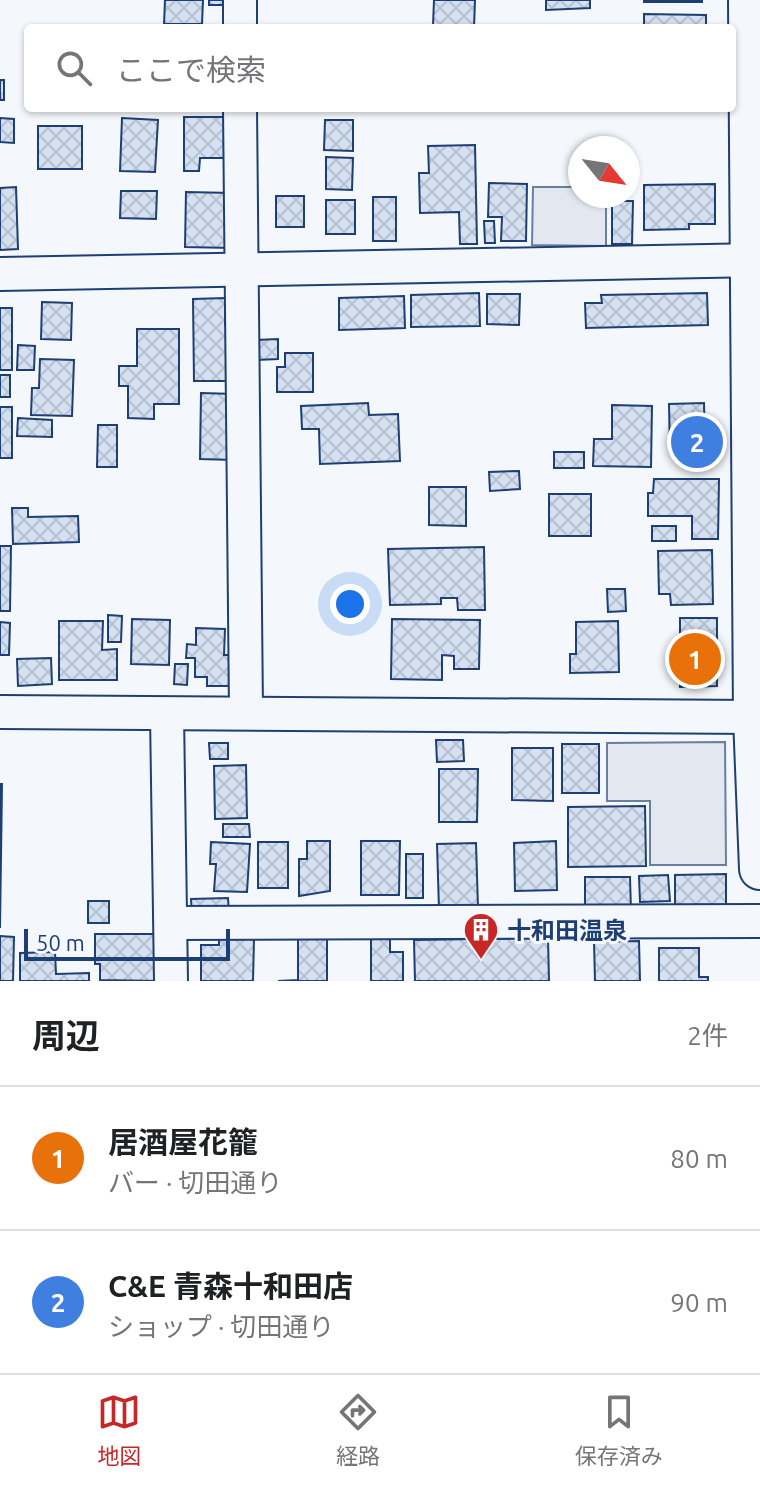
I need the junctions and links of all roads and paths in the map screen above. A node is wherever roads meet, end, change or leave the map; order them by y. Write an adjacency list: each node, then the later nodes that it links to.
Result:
1 (240, 0): 3 (street)
2 (749, 0): 5 (main road)
3 (240, 24)
4 (240, 112): 6 (street)
5 (756, 260): 6 (street); 11 (main road)
6 (241, 271): 7 (street); 8 (street)
7 (0, 274)
8 (246, 711): 10 (street); 11 (street)
9 (0, 712): 10 (street)
10 (167, 714): 14 (street)
11 (757, 738): 12 (main road)
12 (760, 869)
13 (760, 921): 14 (street)
14 (171, 923): 15 (street)
15 (171, 981)

